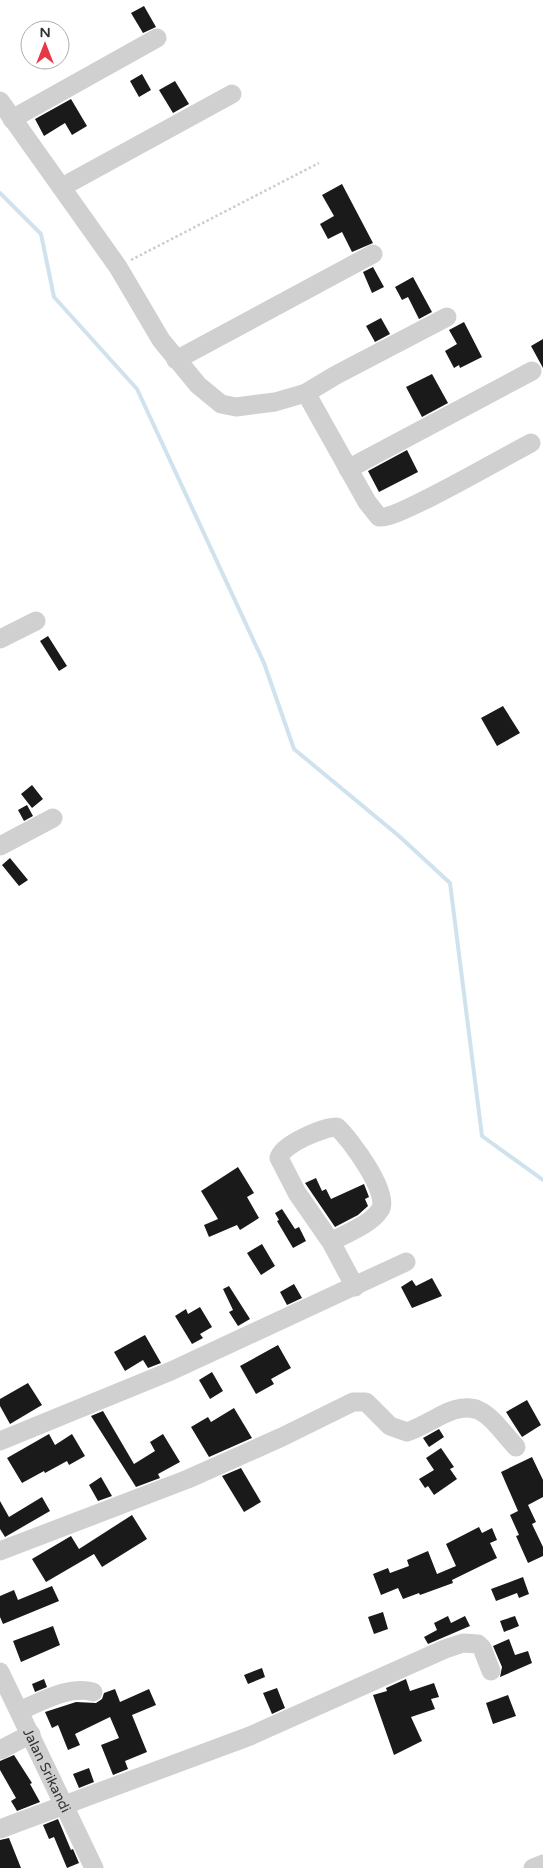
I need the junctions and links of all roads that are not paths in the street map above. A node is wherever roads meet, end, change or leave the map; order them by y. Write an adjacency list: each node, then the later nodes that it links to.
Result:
1 (157, 38): 4 (street)
2 (232, 94): 5 (street)
3 (0, 101): 4 (street)
4 (12, 119): 5 (street)
5 (62, 187): 8 (street)
6 (373, 254): 8 (street)
7 (447, 317): 10 (street)
8 (176, 360): 10 (street)
9 (532, 371): 12 (street)
10 (306, 393): 12 (street)
11 (531, 442): 12 (street)
12 (348, 469)
13 (36, 622): 14 (street)
14 (0, 639)
15 (53, 818): 16 (street)
16 (0, 846)
17 (331, 1242): 17 (street); 19 (street)
18 (406, 1262): 19 (street)
19 (355, 1287): 20 (street)
20 (0, 1441)
21 (516, 1447): 22 (street)
22 (0, 1551)
23 (491, 1671): 29 (street)
24 (0, 1672): 26 (street, Jalan Srikandi)
25 (93, 1692): 26 (street)
26 (19, 1711): 27 (street, Jalan Srikandi)
27 (31, 1734): 28 (street); 29 (street, Jalan Srikandi)
28 (0, 1750)
29 (62, 1805): 30 (street); 32 (street, Jalan Srikandi)
30 (0, 1829)
31 (543, 1864): 33 (street)
32 (94, 1868)
33 (533, 1868)

